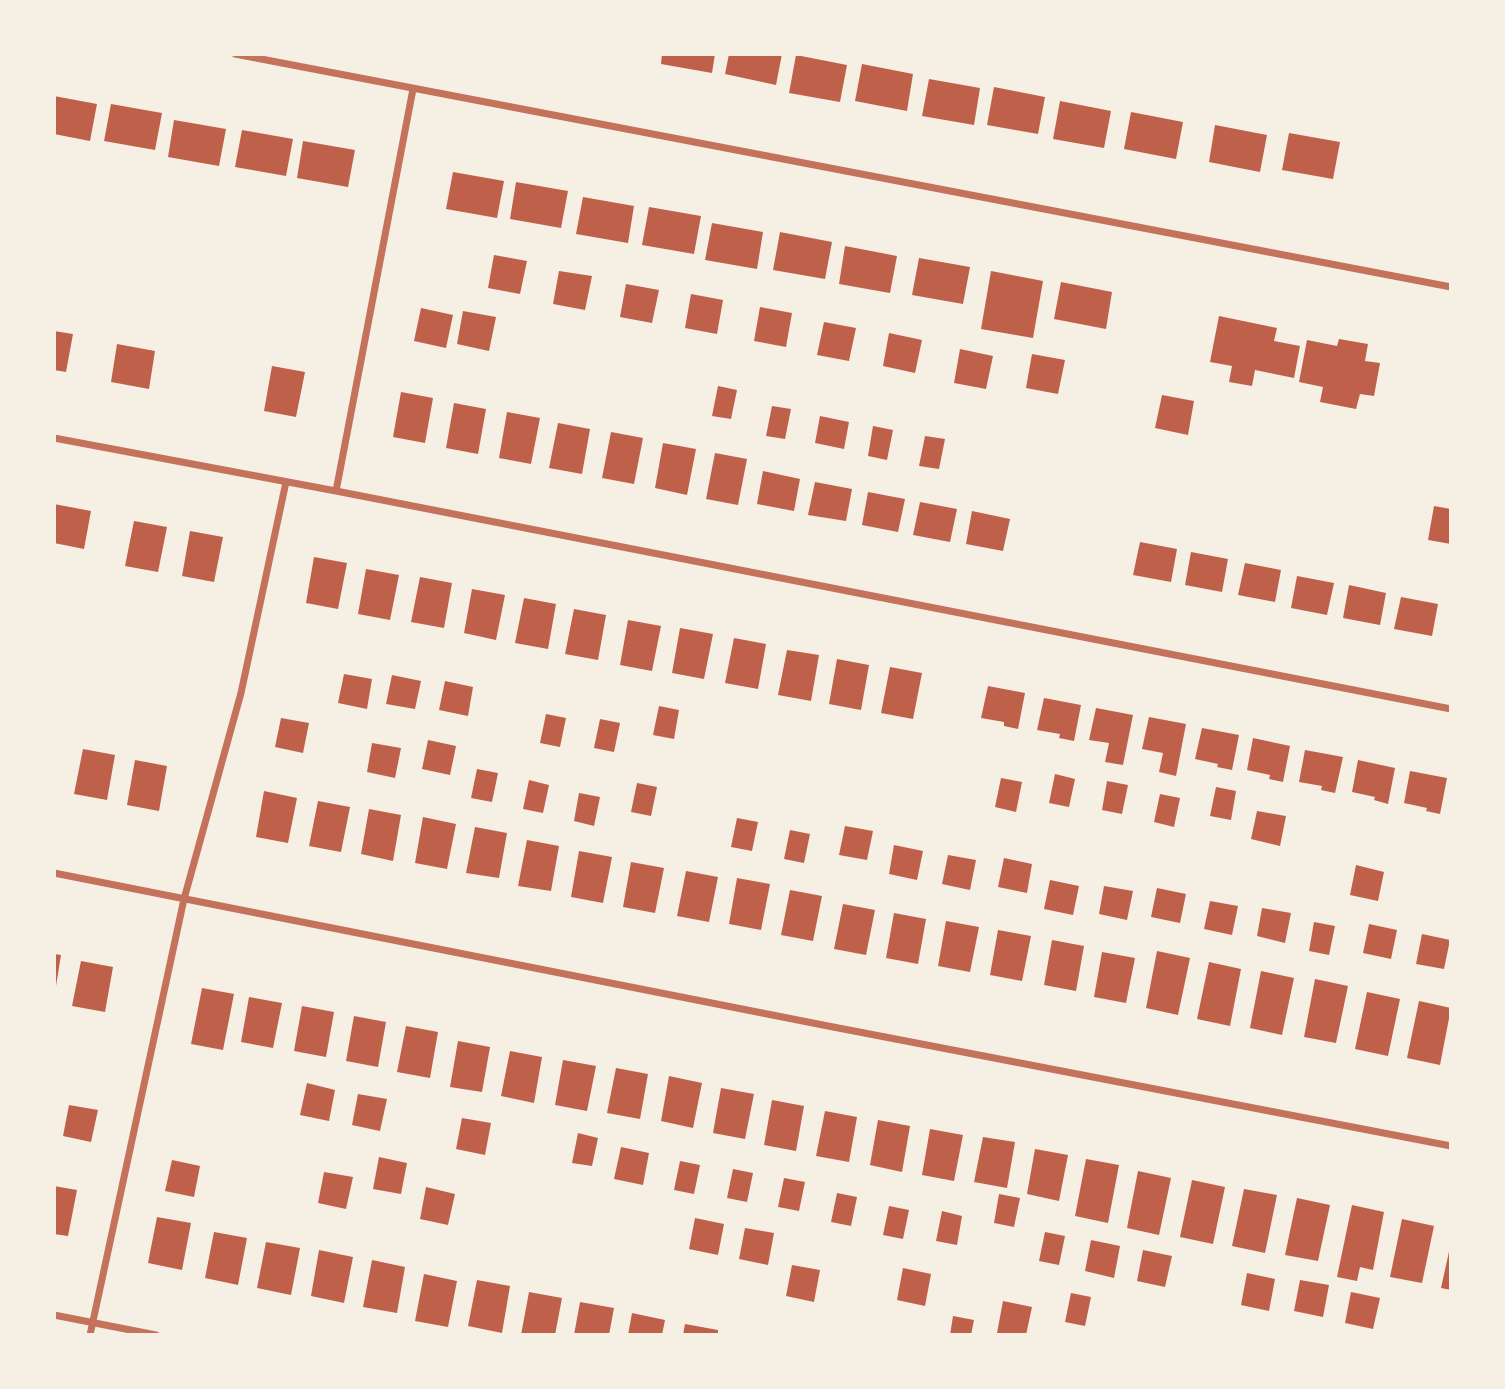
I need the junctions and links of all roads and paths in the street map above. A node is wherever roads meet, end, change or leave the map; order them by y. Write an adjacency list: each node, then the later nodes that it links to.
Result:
1 (235, 54): 2 (street)
2 (413, 89): 3 (street); 6 (street)
3 (1451, 287)
4 (54, 438): 5 (street)
5 (285, 482): 6 (street); 9 (street)
6 (336, 491): 7 (street)
7 (1451, 709)
8 (54, 873): 9 (street)
9 (184, 899): 10 (street); 12 (street)
10 (1451, 1146)
11 (54, 1315): 12 (street)
12 (92, 1322): 13 (street); 14 (street)
13 (90, 1335)
14 (156, 1335)

